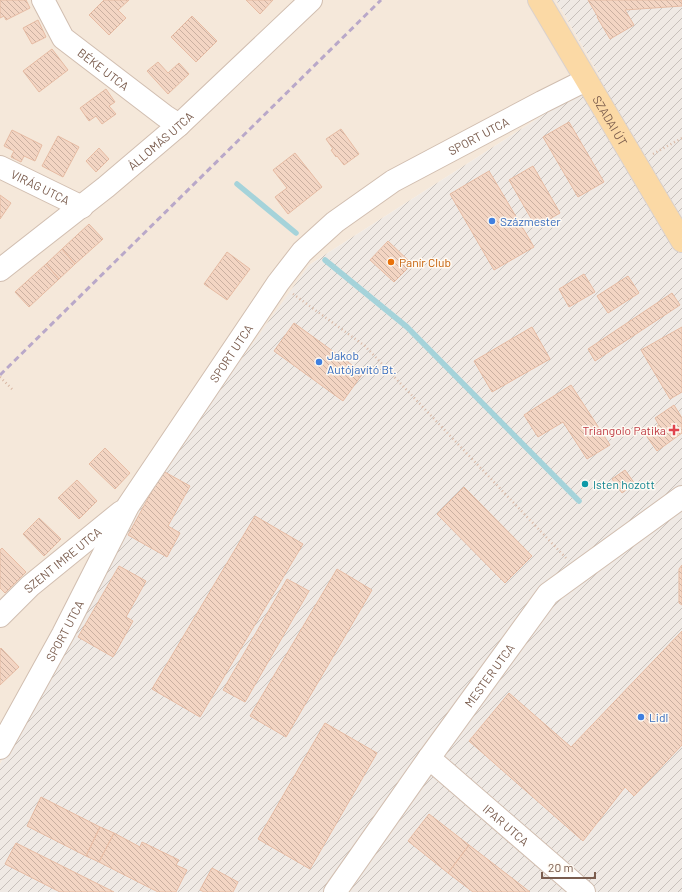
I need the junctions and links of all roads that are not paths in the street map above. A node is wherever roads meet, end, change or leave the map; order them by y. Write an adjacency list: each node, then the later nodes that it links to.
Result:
1 (43, 0): 5 (street, BÉKE UTCA)
2 (311, 0): 5 (street, ÁLLOMÁS UTCA)
3 (539, 0): 4 (main road, SZADAI ÚT)
4 (586, 80): 8 (main road, SZADAI ÚT); 11 (street, SPORT UTCA)
5 (180, 125): 7 (street, ÁLLOMÁS UTCA)
6 (0, 167): 7 (street, VIRÁG UTCA)
7 (82, 207): 9 (street, ÁLLOMÁS UTCA)
8 (682, 242)
9 (0, 270)
10 (682, 496): 14 (street, MESTER UTCA)
11 (128, 506): 12 (street, SZENT IMRE UTCA); 13 (street, SPORT UTCA)
12 (0, 616)
13 (0, 748)
14 (429, 758): 15 (street, MESTER UTCA); 16 (street, IPAR UTCA)
15 (335, 892)
16 (584, 892)

